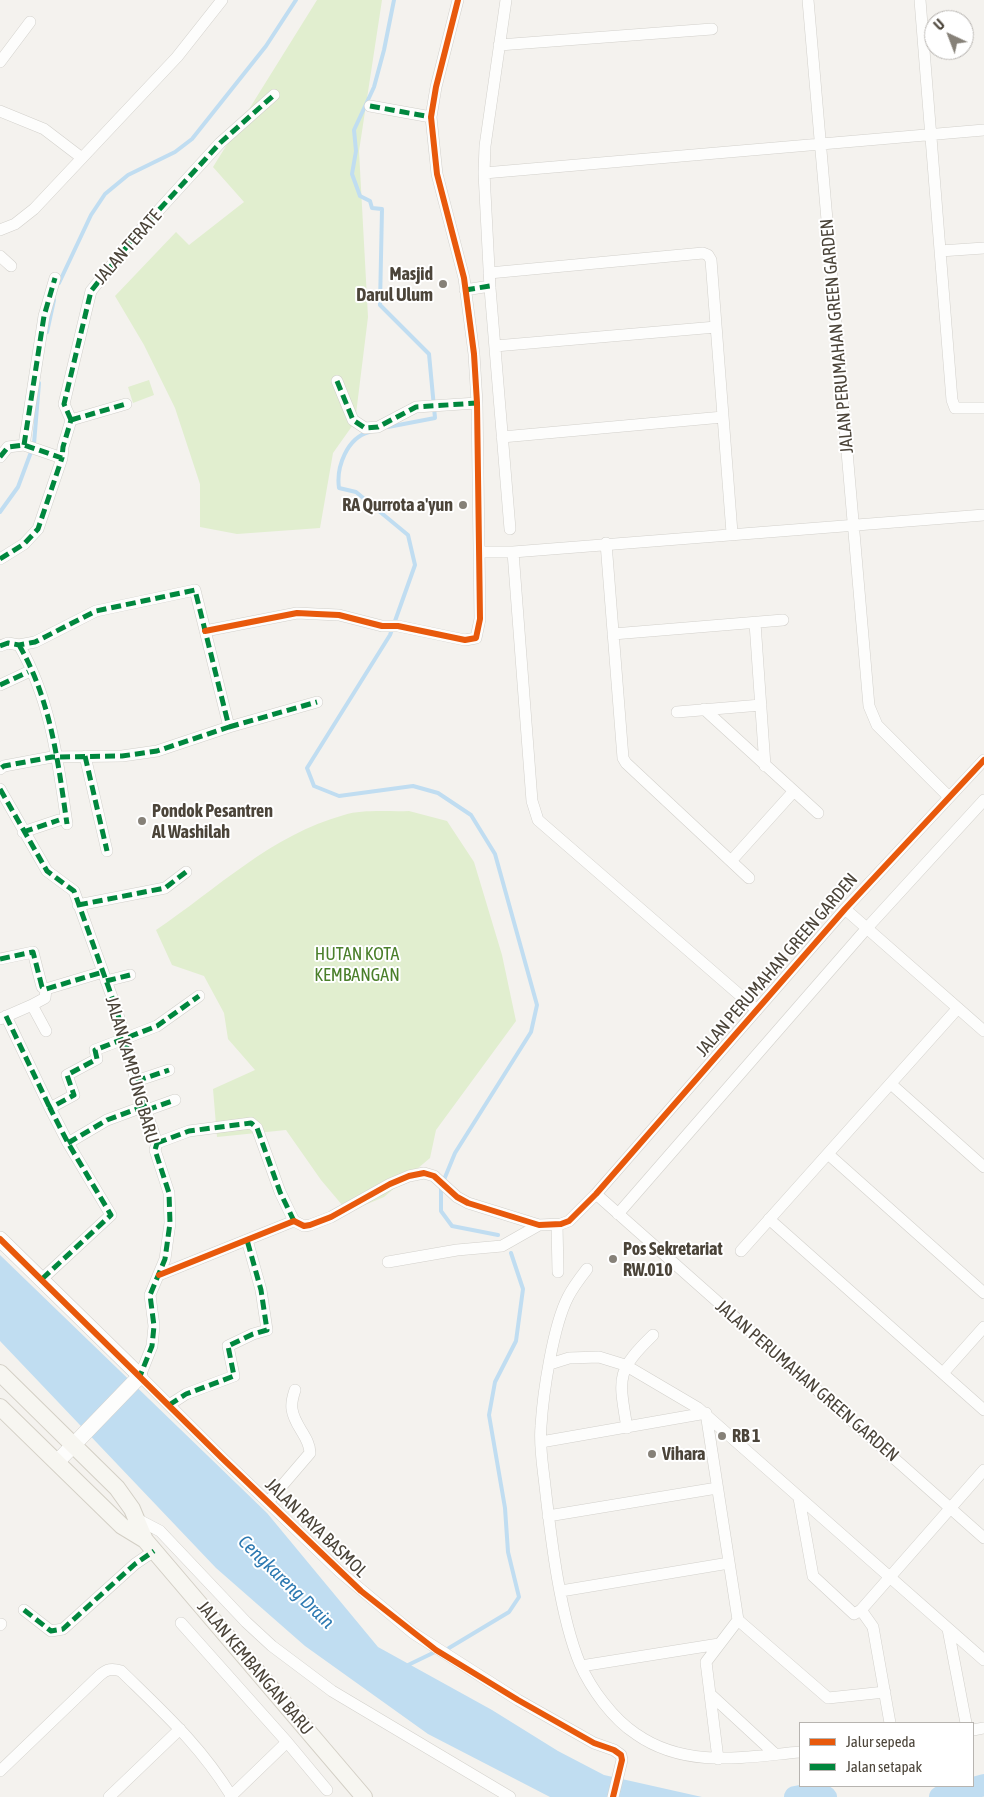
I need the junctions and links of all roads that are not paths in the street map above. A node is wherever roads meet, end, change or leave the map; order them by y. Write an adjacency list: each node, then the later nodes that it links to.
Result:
1 (222, 0): 17 (street)
2 (458, 0): 13 (street)
3 (506, 0): 8 (street)
4 (808, 0): 16 (street, JALAN PERUMAHAN GREEN GARDEN)
5 (920, 0): 15 (street)
6 (30, 22): 9 (street)
7 (712, 30): 8 (street)
8 (499, 45): 18 (street)
9 (0, 62)
10 (274, 95): 35 (street, JALAN TERATE)
11 (370, 106): 13 (street)
12 (0, 111): 17 (street)
13 (431, 117): 27 (street)
14 (984, 130): 15 (street)
15 (930, 135): 16 (street); 21 (street)
16 (820, 145): 18 (street); 41 (street, JALAN PERUMAHAN GREEN GARDEN)
17 (82, 158): 19 (street)
18 (484, 173): 24 (street)
19 (0, 230)
20 (984, 248): 21 (street)
21 (940, 251): 33 (street)
22 (0, 256): 23 (street)
23 (11, 266)
24 (489, 273): 26 (street); 28 (street)
25 (55, 278): 37 (street)
26 (490, 286): 27 (street); 29 (street)
27 (466, 290): 31 (street)
28 (716, 327): 29 (street); 34 (street)
29 (495, 346): 36 (street)
30 (337, 381): 31 (street)
31 (477, 403): 45 (street)
32 (126, 404): 35 (street)
33 (984, 408)
34 (723, 417): 36 (street); 43 (street)
35 (71, 420): 39 (street, JALAN TERATE)
36 (502, 437): 42 (street)
37 (26, 446): 38 (street); 39 (street)
38 (0, 458)
39 (62, 458): 47 (street, JALAN TERATE)
40 (984, 515): 41 (street)
41 (853, 527): 43 (street); 68 (street, JALAN PERUMAHAN GREEN GARDEN)
42 (510, 529)
43 (732, 533): 44 (street)
44 (606, 543): 46 (street); 51 (street)
45 (479, 552): 46 (street); 50 (street)
46 (513, 552): 86 (street, JALAN PERUMAHAN GREEN GARDEN)
47 (0, 560)
48 (783, 620): 49 (street)
49 (755, 623): 51 (street); 57 (street)
50 (205, 631): 52 (street); 60 (street)
51 (613, 634): 73 (street)
52 (19, 645): 53 (street); 62 (street)
53 (0, 646)
54 (28, 672): 55 (street)
55 (0, 684)
56 (317, 702): 60 (street)
57 (761, 705): 58 (street); 64 (street)
58 (704, 709): 59 (street); 64 (street)
59 (677, 712)
60 (228, 727): 61 (street)
61 (84, 756): 62 (street); 72 (street)
62 (57, 757): 65 (street); 71 (street)
63 (984, 760): 68 (street, JALAN PERUMAHAN GREEN GARDEN)
64 (766, 766): 67 (street)
65 (0, 769)
66 (0, 789): 71 (street, JALAN KAMPUNG BARU)
67 (794, 791): 70 (street); 73 (street)
68 (948, 796): 77 (street, JALAN PERUMAHAN GREEN GARDEN)
69 (984, 800): 78 (street)
70 (818, 813)
71 (23, 832): 76 (street, JALAN KAMPUNG BARU)
72 (107, 851)
73 (731, 861): 75 (street)
74 (186, 872): 76 (street)
75 (750, 878)
76 (78, 905): 81 (street, JALAN KAMPUNG BARU)
77 (845, 909): 78 (street, JALAN PERUMAHAN GREEN GARDEN); 86 (street, JALAN PERUMAHAN GREEN GARDEN)
78 (867, 928): 85 (street, JALAN PERUMAHAN GREEN GARDEN); 102 (street)
79 (0, 959): 82 (street)
80 (130, 975): 81 (street)
81 (104, 977): 82 (street); 90 (street, JALAN KAMPUNG BARU)
82 (46, 989): 84 (street)
83 (199, 996): 90 (street)
84 (32, 1005): 87 (street); 88 (street)
85 (958, 1008): 89 (street, JALAN PERUMAHAN GREEN GARDEN); 93 (street)
86 (757, 1010): 101 (street, JALAN PERUMAHAN GREEN GARDEN)
87 (3, 1017): 95 (street)
88 (46, 1031)
89 (984, 1031)
90 (125, 1038): 92 (street, JALAN KAMPUNG BARU); 95 (street)
91 (169, 1070): 92 (street)
92 (136, 1080): 96 (street, JALAN KAMPUNG BARU)
93 (891, 1084): 99 (street); 100 (street)
94 (175, 1100): 96 (street)
95 (50, 1108): 97 (street)
96 (146, 1108): 97 (street); 98 (street, JALAN KAMPUNG BARU)
97 (68, 1143): 114 (street)
98 (156, 1143): 104 (street); 113 (street, JALAN KAMPUNG BARU)
99 (828, 1154): 103 (street); 115 (street)
100 (984, 1167)
101 (596, 1194): 102 (street, JALAN PERUMAHAN GREEN GARDEN); 106 (street)
102 (618, 1214): 136 (street, JALAN PERUMAHAN GREEN GARDEN)
103 (770, 1219): 109 (street); 121 (street)
104 (294, 1221): 105 (street); 108 (street)
105 (539, 1225): 106 (street); 110 (street)
106 (557, 1225): 112 (street)
107 (0, 1239): 114 (street, JALAN RAYA BASMOL)
108 (246, 1240): 113 (street); 124 (street)
109 (741, 1251)
110 (388, 1262)
111 (586, 1269): 118 (street)
112 (558, 1272)
113 (159, 1275): 122 (street, JALAN KAMPUNG BARU)
114 (42, 1279): 122 (street, JALAN RAYA BASMOL)
115 (984, 1292)
116 (984, 1327): 121 (street)
117 (653, 1335): 119 (street)
118 (550, 1364): 119 (street); 130 (street)
119 (625, 1365): 127 (street); 128 (street)
120 (0, 1373): 129 (main road, JALAN KEMBANGAN BARU)
121 (942, 1373): 126 (street)
122 (138, 1377): 124 (street, JALAN RAYA BASMOL); 129 (street)
123 (295, 1390): 135 (street)
124 (169, 1405): 135 (street, JALAN RAYA BASMOL)
125 (0, 1407): 131 (main road, JALAN KEMBANGAN BARU)
126 (984, 1410)
127 (706, 1413): 128 (street); 133 (street); 134 (street)
128 (627, 1428): 130 (street)
129 (78, 1440): 131 (street); 138 (main road, JALAN KEMBANGAN BARU)
130 (540, 1442): 137 (street)
131 (58, 1461): 140 (main road, JALAN KEMBANGAN BARU)
132 (984, 1470): 136 (street)
133 (717, 1488): 137 (street); 141 (street)
134 (799, 1498): 142 (street); 145 (street)
135 (268, 1502): 167 (street, JALAN RAYA BASMOL)
136 (950, 1507): 139 (street, JALAN PERUMAHAN GREEN GARDEN); 142 (street)
137 (548, 1516): 143 (street)
138 (136, 1519): 140 (main road, JALAN KEMBANGAN BARU); 166 (street)
139 (984, 1538)
140 (149, 1545): 144 (street); 165 (main road, JALAN KEMBANGAN BARU)
141 (729, 1563): 143 (street); 146 (street)
142 (889, 1578): 145 (street); 148 (street)
143 (561, 1591): 151 (street)
144 (24, 1610)
145 (861, 1610): 152 (street)
146 (738, 1620): 149 (street); 152 (street)
147 (181, 1623): 157 (street)
148 (948, 1629): 150 (street); 155 (street)
149 (719, 1644): 151 (street); 153 (street)
150 (984, 1660)
151 (581, 1666): 160 (street)
152 (884, 1692): 154 (street)
153 (710, 1694): 159 (street); 160 (street)
154 (890, 1722)
155 (966, 1722)
156 (180, 1728): 161 (street); 163 (street); 164 (street)
157 (286, 1742): 162 (street); 164 (street)
158 (799, 1752): 159 (street)
159 (775, 1754): 160 (street)
160 (718, 1759)
161 (0, 1772)
162 (327, 1790)
163 (109, 1797)
164 (231, 1797)
165 (364, 1797)
166 (510, 1797)
167 (613, 1797)

